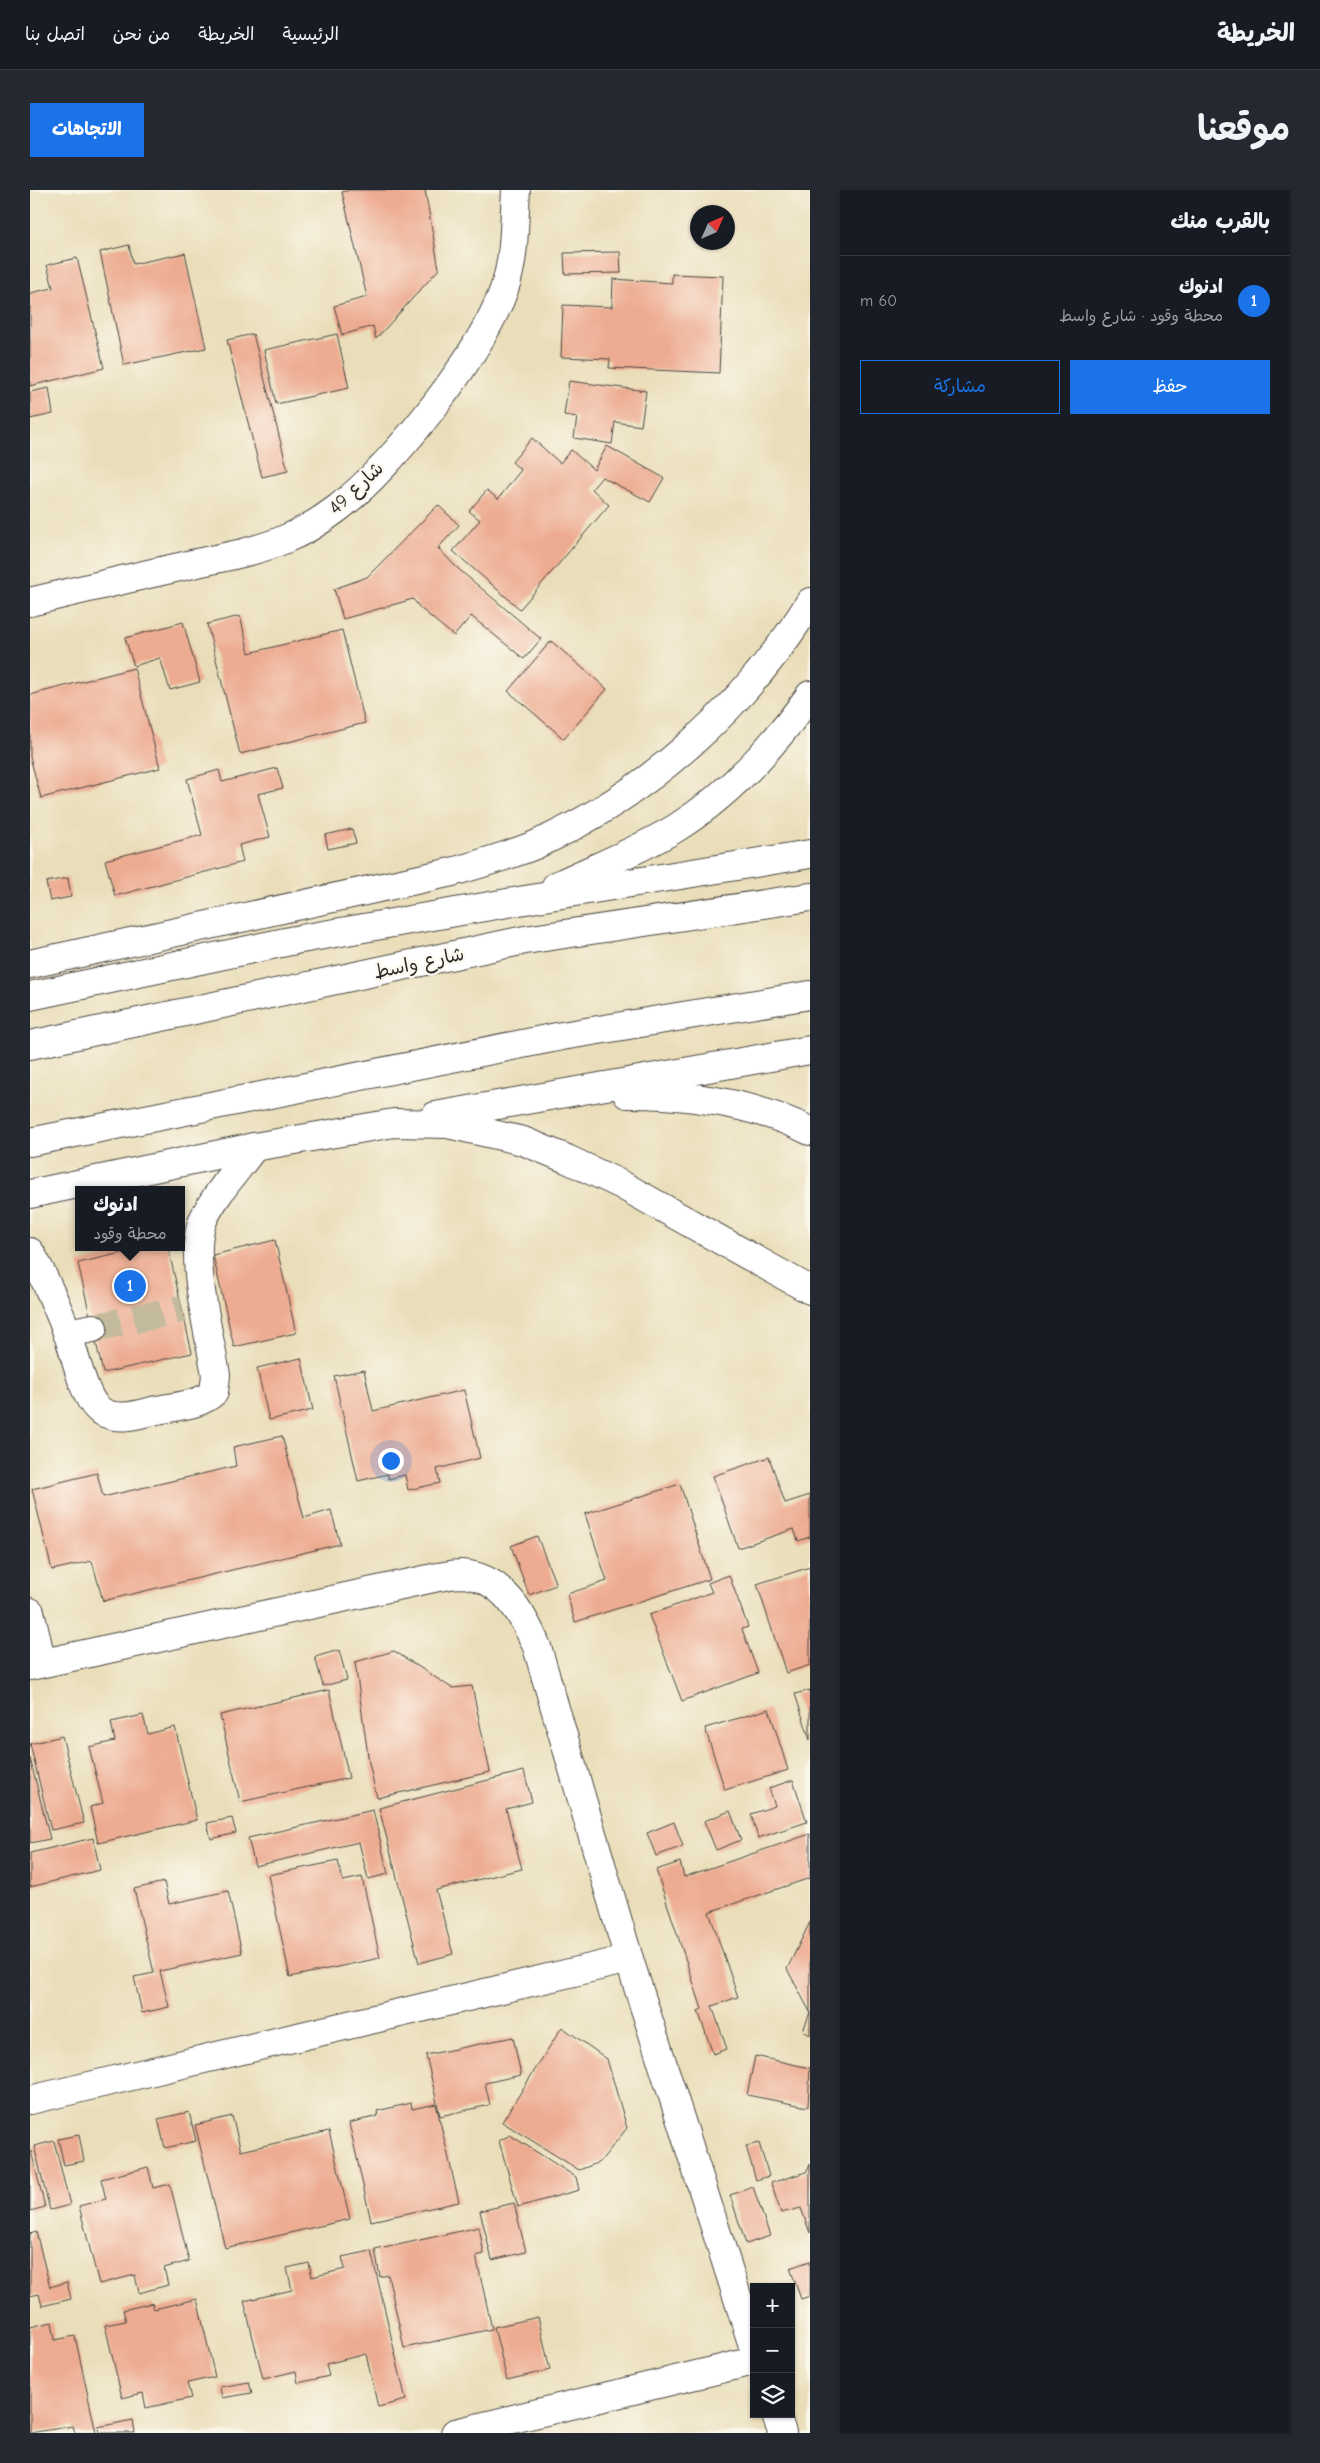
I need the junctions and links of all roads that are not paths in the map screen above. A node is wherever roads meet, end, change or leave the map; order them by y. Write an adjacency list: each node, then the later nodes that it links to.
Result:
1 (516, 190): 2 (main road, شارع 49)
2 (30, 602)
3 (810, 602): 8 (main road)
4 (810, 695): 7 (main road)
5 (810, 854): 7 (main road)
6 (810, 897): 13 (main road, شارع واسط)
7 (524, 900): 9 (main road)
8 (219, 921): 9 (main road); 10 (main road)
9 (295, 940): 12 (main road)
10 (30, 964)
11 (810, 995): 18 (main road)
12 (30, 996)
13 (30, 1045)
14 (810, 1050): 15 (main road)
15 (558, 1093): 16 (main road); 17 (main road)
16 (394, 1123): 19 (main road); 22 (main road)
17 (810, 1131)
18 (30, 1142)
19 (254, 1148): 20 (main road); 21 (main road)
20 (30, 1194)
21 (30, 1252)
22 (810, 1290)
23 (30, 1612): 24 (main road)
24 (36, 1665): 25 (main road)
25 (628, 1958): 26 (main road); 27 (main road)
26 (30, 2100)
27 (750, 2337)
28 (750, 2362): 30 (main road)
29 (777, 2418): 31 (main road)
30 (455, 2433)
31 (782, 2433)

